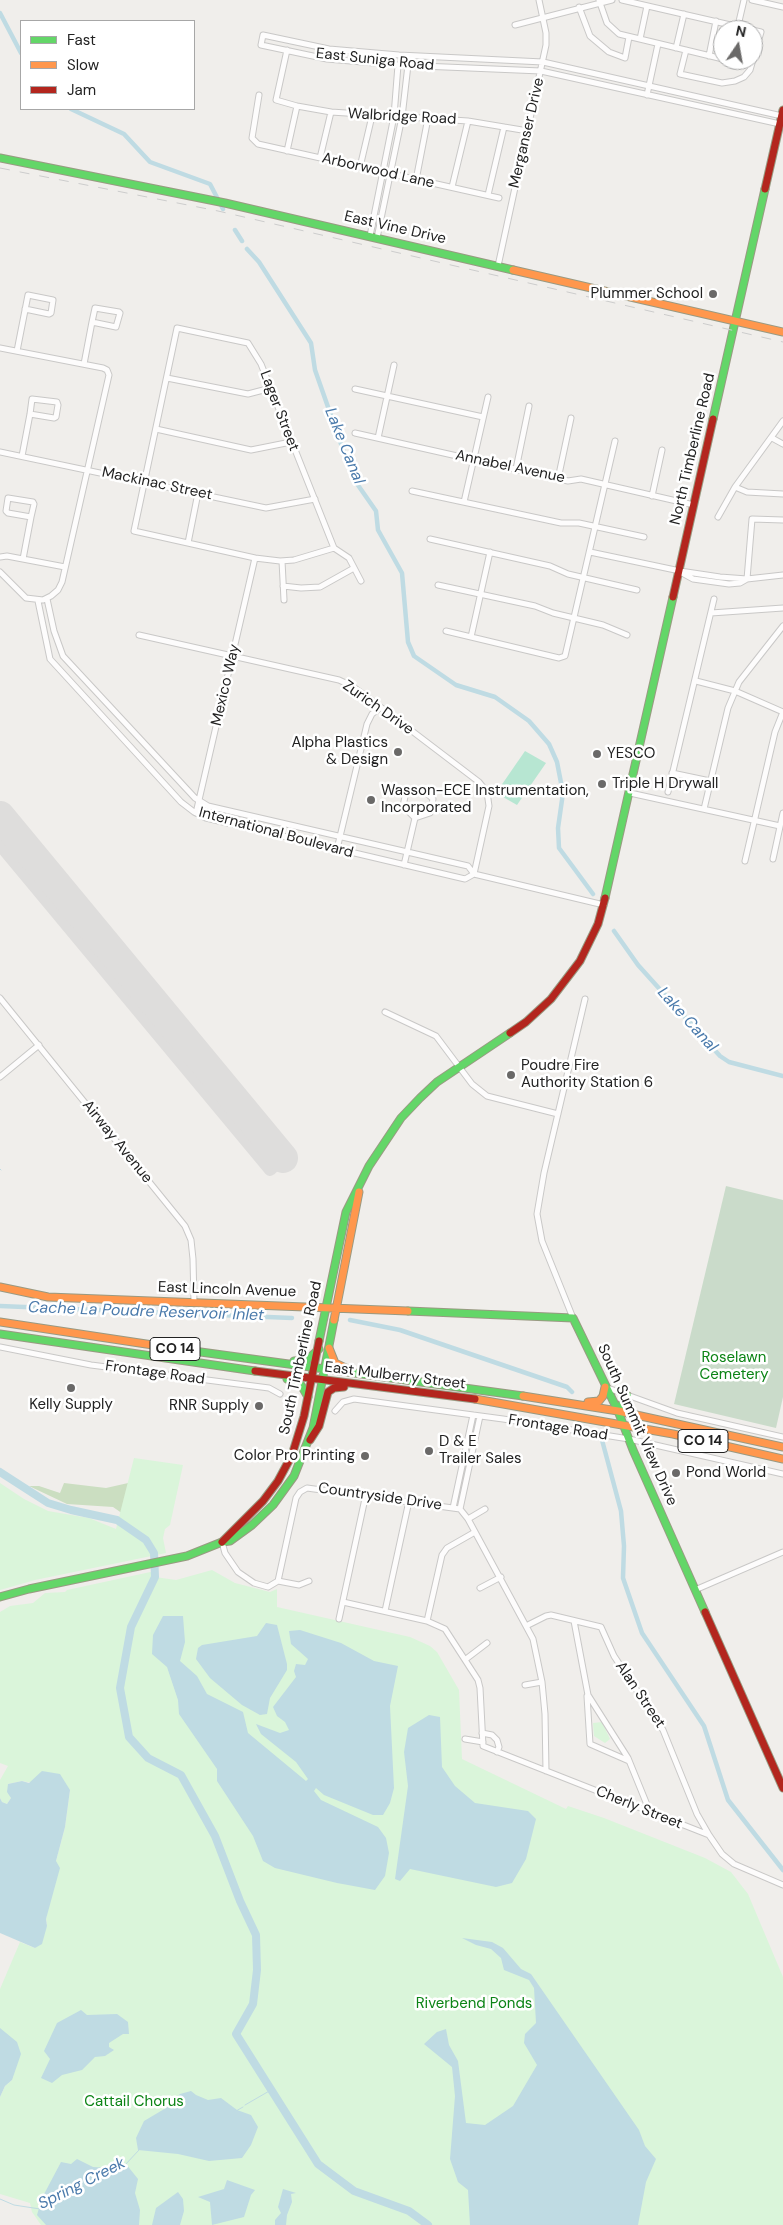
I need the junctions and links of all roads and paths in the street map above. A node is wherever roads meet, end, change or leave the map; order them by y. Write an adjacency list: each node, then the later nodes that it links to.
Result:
1 (539, 0): 11 (street, Merganser Drive)
2 (612, 0): 6 (street)
3 (622, 0): 7 (street)
4 (744, 0): 13 (street)
5 (752, 0): 9 (street)
6 (599, 1): 8 (street); 16 (street)
7 (647, 6): 10 (street); 17 (street)
8 (579, 7): 11 (street); 16 (street)
9 (783, 7)
10 (684, 14): 12 (street); 19 (street)
11 (544, 17): 14 (street); 24 (street, Merganser Drive)
12 (713, 20)
13 (740, 20)
14 (515, 25)
15 (713, 36): 22 (street)
16 (629, 37): 17 (street)
17 (640, 40): 18 (street)
18 (658, 44): 19 (street); 29 (street)
19 (676, 48): 21 (street)
20 (288, 50): 24 (street, East Suniga Road); 25 (street, East Suniga Road); 32 (street, Walbridge Road)
21 (686, 50): 22 (street); 27 (street)
22 (709, 56): 23 (street)
23 (713, 57)
24 (543, 62): 28 (street, Merganser Drive); 29 (street, East Suniga Road)
25 (398, 65): 26 (street, East Suniga Road); 36 (street)
26 (408, 65): 28 (street, East Suniga Road); 37 (street)
27 (750, 70)
28 (541, 72): 31 (street, East Suniga Road); 42 (street, Merganser Drive)
29 (649, 86): 31 (street); 34 (street, East Suniga Road)
30 (259, 95): 43 (street, Arborwood Lane)
31 (647, 95): 40 (street, East Suniga Road)
32 (297, 106): 33 (street, Walbridge Road); 43 (street)
33 (331, 112): 35 (street, Walbridge Road); 45 (street)
34 (782, 113): 40 (main road, North Timberline Road)
35 (372, 116): 36 (street, Walbridge Road); 46 (street)
36 (394, 116): 37 (street, Walbridge Road); 47 (street)
37 (402, 117): 38 (street, Walbridge Road); 48 (street)
38 (428, 118): 39 (street, Walbridge Road); 49 (street)
39 (468, 121): 41 (street, Walbridge Road); 50 (street)
40 (780, 124): 56 (main road, North Timberline Road)
41 (504, 127): 42 (street, Walbridge Road); 51 (street)
42 (528, 131): 54 (street, Merganser Drive)
43 (287, 151): 45 (street, Arborwood Lane)
44 (0, 158): 53 (main road, East Vine Drive)
45 (320, 158): 46 (street, Arborwood Lane)
46 (360, 167): 47 (street, Arborwood Lane)
47 (383, 172): 48 (street, Arborwood Lane); 53 (street)
48 (391, 174): 49 (street, Arborwood Lane); 53 (street)
49 (416, 180): 50 (street, Arborwood Lane)
50 (452, 187): 51 (street, Arborwood Lane)
51 (488, 195): 52 (street, Arborwood Lane)
52 (499, 198)
53 (373, 237): 54 (main road, East Vine Drive)
54 (498, 266): 56 (main road, East Vine Drive)
55 (25, 309): 55 (street); 60 (street)
56 (736, 321): 58 (main road, East Vine Drive); 96 (main road, North Timberline Road)
57 (92, 322): 57 (street); 61 (street)
58 (783, 332)
59 (0, 348): 60 (street)
60 (17, 351): 61 (street)
61 (84, 364): 84 (street)
62 (394, 366): 66 (street)
63 (167, 378): 64 (street); 64 (street, Lager Street); 73 (street)
64 (271, 388): 78 (street, Lager Street)
65 (355, 389): 66 (street)
66 (387, 396): 70 (street); 75 (street)
67 (488, 396): 70 (street)
68 (530, 406): 85 (street)
69 (30, 414): 69 (street); 82 (street)
70 (483, 416): 83 (street)
71 (571, 418): 86 (street)
72 (783, 422): 76 (street)
73 (156, 429): 78 (street); 87 (street)
74 (355, 433): 75 (street, Annabel Avenue)
75 (378, 438): 83 (street, Annabel Avenue)
76 (772, 438): 79 (street); 89 (street)
77 (615, 441): 88 (street)
78 (291, 442): 94 (street, Lager Street)
79 (783, 444)
80 (662, 450): 93 (street)
81 (0, 452): 82 (street, Mackinac Street)
82 (22, 456): 84 (street, Mackinac Street)
83 (473, 460): 85 (street, Annabel Avenue); 95 (street)
84 (88, 469): 87 (street, Mackinac Street); 111 (street)
85 (516, 469): 86 (street, Annabel Avenue)
86 (558, 479): 88 (street, Annabel Avenue)
87 (144, 481): 91 (street, Mackinac Street); 103 (street)
88 (605, 485): 93 (street, Annabel Avenue); 100 (street)
89 (735, 487): 92 (street); 98 (street)
90 (412, 491): 95 (street)
91 (198, 493): 94 (street, Mackinac Street); 103 (street)
92 (783, 494)
93 (652, 496): 96 (street, Annabel Avenue)
94 (315, 499): 104 (street, Lager Street)
95 (464, 502): 100 (street)
96 (694, 505): 113 (main road, North Timberline Road)
97 (31, 517): 97 (street); 109 (street)
98 (718, 517)
99 (783, 520): 117 (street)
100 (596, 526): 101 (street); 106 (street)
101 (644, 537)
102 (430, 539): 105 (street)
103 (188, 543): 108 (street)
104 (334, 548): 110 (street); 112 (street)
105 (490, 552): 116 (street); 122 (street)
106 (590, 552): 113 (street); 116 (street)
107 (0, 557): 109 (street)
108 (255, 558): 110 (street); 134 (street, Mexico Way)
109 (24, 559): 111 (street)
110 (282, 560): 120 (street)
111 (65, 567): 124 (street)
112 (354, 568): 118 (street); 120 (street)
113 (680, 571): 117 (street); 142 (main road, North Timberline Road)
114 (0, 572): 124 (street)
115 (783, 575): 117 (street)
116 (584, 578): 121 (street); 128 (street)
117 (747, 579)
118 (362, 581)
119 (438, 585): 122 (street)
120 (283, 586): 125 (street)
121 (637, 590)
122 (480, 595): 128 (street); 133 (street)
123 (714, 599): 127 (street)
124 (43, 600): 143 (street, International Boulevard); 145 (street, International Boulevard)
125 (284, 600)
126 (783, 608): 127 (street)
127 (711, 613): 135 (street)
128 (575, 618): 131 (street); 133 (street)
129 (783, 626): 136 (street)
130 (446, 631): 133 (street)
131 (627, 634)
132 (139, 635): 134 (street, Zurich Drive)
133 (471, 637)
134 (232, 656): 137 (street, Zurich Drive); 143 (street, Mexico Way)
135 (696, 681): 136 (street); 139 (street)
136 (735, 691): 138 (street); 140 (street)
137 (380, 708): 150 (street); 156 (street, Zurich Drive)
138 (783, 712): 148 (street)
139 (672, 773): 140 (street); 141 (street)
140 (710, 780): 144 (street)
141 (668, 792)
142 (630, 793): 144 (street); 157 (main road, North Timberline Road)
143 (199, 800): 145 (street, Mexico Way); 150 (street, International Boulevard)
144 (704, 809): 148 (street)
145 (196, 813): 151 (street, International Boulevard)
146 (783, 813): 149 (street)
147 (415, 818): 147 (street); 152 (street)
148 (754, 820): 149 (street); 154 (street)
149 (780, 826): 153 (street)
150 (340, 837): 151 (street); 152 (street, International Boulevard)
151 (338, 849): 155 (street, International Boulevard)
152 (407, 853): 155 (street); 156 (street, International Boulevard)
153 (773, 859)
154 (745, 861)
155 (404, 865): 156 (street, International Boulevard)
156 (474, 874): 157 (street, International Boulevard)
157 (604, 905): 162 (main road, South Timberline Road)
158 (0, 998): 161 (street, Airway Avenue)
159 (585, 1000): 164 (street, South Summit View Drive)
160 (385, 1012): 162 (street)
161 (39, 1045): 163 (street); 167 (street, Airway Avenue)
162 (460, 1066): 164 (street); 165 (main road, South Timberline Road)
163 (0, 1077)
164 (558, 1114): 170 (street, South Summit View Drive)
165 (359, 1187): 168 (main road, South Timberline Road); 169 (main road, South Timberline Road)
166 (0, 1287): 167 (main road, East Lincoln Avenue)
167 (194, 1302): 168 (main road, East Lincoln Avenue)
168 (326, 1308): 169 (main road, East Lincoln Avenue); 175 (main road, South Timberline Road)
169 (337, 1308): 170 (main road, East Lincoln Avenue); 174 (main road, South Timberline Road)
170 (573, 1318): 183 (main road, South Summit View Drive)
171 (0, 1322): 176 (main road, East Mulberry Street / CO 14)
172 (0, 1334): 177 (main road, East Mulberry Street / CO 14)
173 (0, 1347): 184 (street, Frontage Road)
174 (329, 1348): 179 (main road, South Timberline Road); 182 (main road)
175 (319, 1349): 176 (main road); 178 (main road, South Timberline Road)
176 (215, 1355): 178 (main road, East Mulberry Street / CO 14)
177 (191, 1363): 180 (main road, East Mulberry Street / CO 14); 187 (main road)
178 (314, 1368): 179 (main road, East Mulberry Street / CO 14); 180 (main road, South Timberline Road)
179 (325, 1369): 181 (main road, South Timberline Road); 182 (main road, East Mulberry Street / CO 14)
180 (312, 1379): 181 (main road, East Mulberry Street / CO 14); 187 (main road, South Timberline Road)
181 (323, 1380): 185 (main road, East Mulberry Street / CO 14); 196 (main road, South Timberline Road)
182 (446, 1385): 188 (main road, East Mulberry Street / CO 14)
183 (605, 1387): 186 (street); 188 (main road); 190 (main road, South Summit View Drive)
184 (280, 1394)
185 (427, 1394): 193 (main road, East Mulberry Street / CO 14); 196 (main road)
186 (627, 1395): 190 (main road); 194 (street)
187 (308, 1397): 207 (main road, South Timberline Road)
188 (558, 1401): 190 (main road, East Mulberry Street / CO 14)
189 (335, 1411): 191 (street, Frontage Road)
190 (618, 1411): 193 (main road, South Summit View Drive); 197 (main road, East Mulberry Street / CO 14)
191 (473, 1415): 192 (street, Frontage Road); 202 (street, Countryside Drive)
192 (480, 1416): 195 (street, Frontage Road); 203 (street, Countryside Drive)
193 (623, 1424): 195 (main road, South Summit View Drive); 198 (main road, East Mulberry Street / CO 14)
194 (783, 1437)
195 (629, 1439): 199 (street, Frontage Road); 213 (main road, South Summit View Drive)
196 (310, 1440): 207 (main road, South Timberline Road)
197 (783, 1447)
198 (783, 1459)
199 (783, 1474)
200 (366, 1494): 201 (street, Countryside Drive); 210 (street, Countryside Drive); 215 (street)
201 (409, 1501): 202 (street, Countryside Drive); 216 (street)
202 (453, 1508): 203 (street, Countryside Drive)
203 (460, 1509): 205 (street, Countryside Drive)
204 (485, 1509): 205 (street)
205 (468, 1519): 206 (street, Countryside Drive)
206 (475, 1532): 209 (street, Countryside Drive); 218 (street)
207 (222, 1542): 210 (street); 214 (main road, South Timberline Road)
208 (783, 1552): 213 (street)
209 (501, 1577): 212 (street); 220 (street, Countryside Drive)
210 (278, 1581): 211 (street)
211 (309, 1581)
212 (480, 1588)
213 (695, 1590): 232 (main road, South Summit View Drive)
214 (0, 1598)
215 (343, 1602): 216 (street); 217 (street)
216 (385, 1611): 218 (street)
217 (339, 1618)
218 (427, 1620): 222 (street)
219 (574, 1621): 220 (street, Alan Street); 225 (street); 234 (street, Alan Street)
220 (526, 1626): 223 (street, Countryside Drive)
221 (487, 1644): 222 (street)
222 (466, 1659): 226 (street)
223 (542, 1682): 224 (street); 231 (street, Countryside Drive)
224 (525, 1685)
225 (585, 1687): 230 (street); 230 (street)
226 (482, 1733): 228 (street); 229 (street)
227 (465, 1739): 228 (street, Cherly Street)
228 (483, 1744): 229 (street, Cherly Street)
229 (497, 1752): 231 (street, Cherly Street)
230 (629, 1761): 233 (street)
231 (546, 1771): 233 (street, Cherly Street)
232 (782, 1785)
233 (650, 1812): 234 (street, Cherly Street)
234 (709, 1836): 235 (street)
235 (783, 1885)

